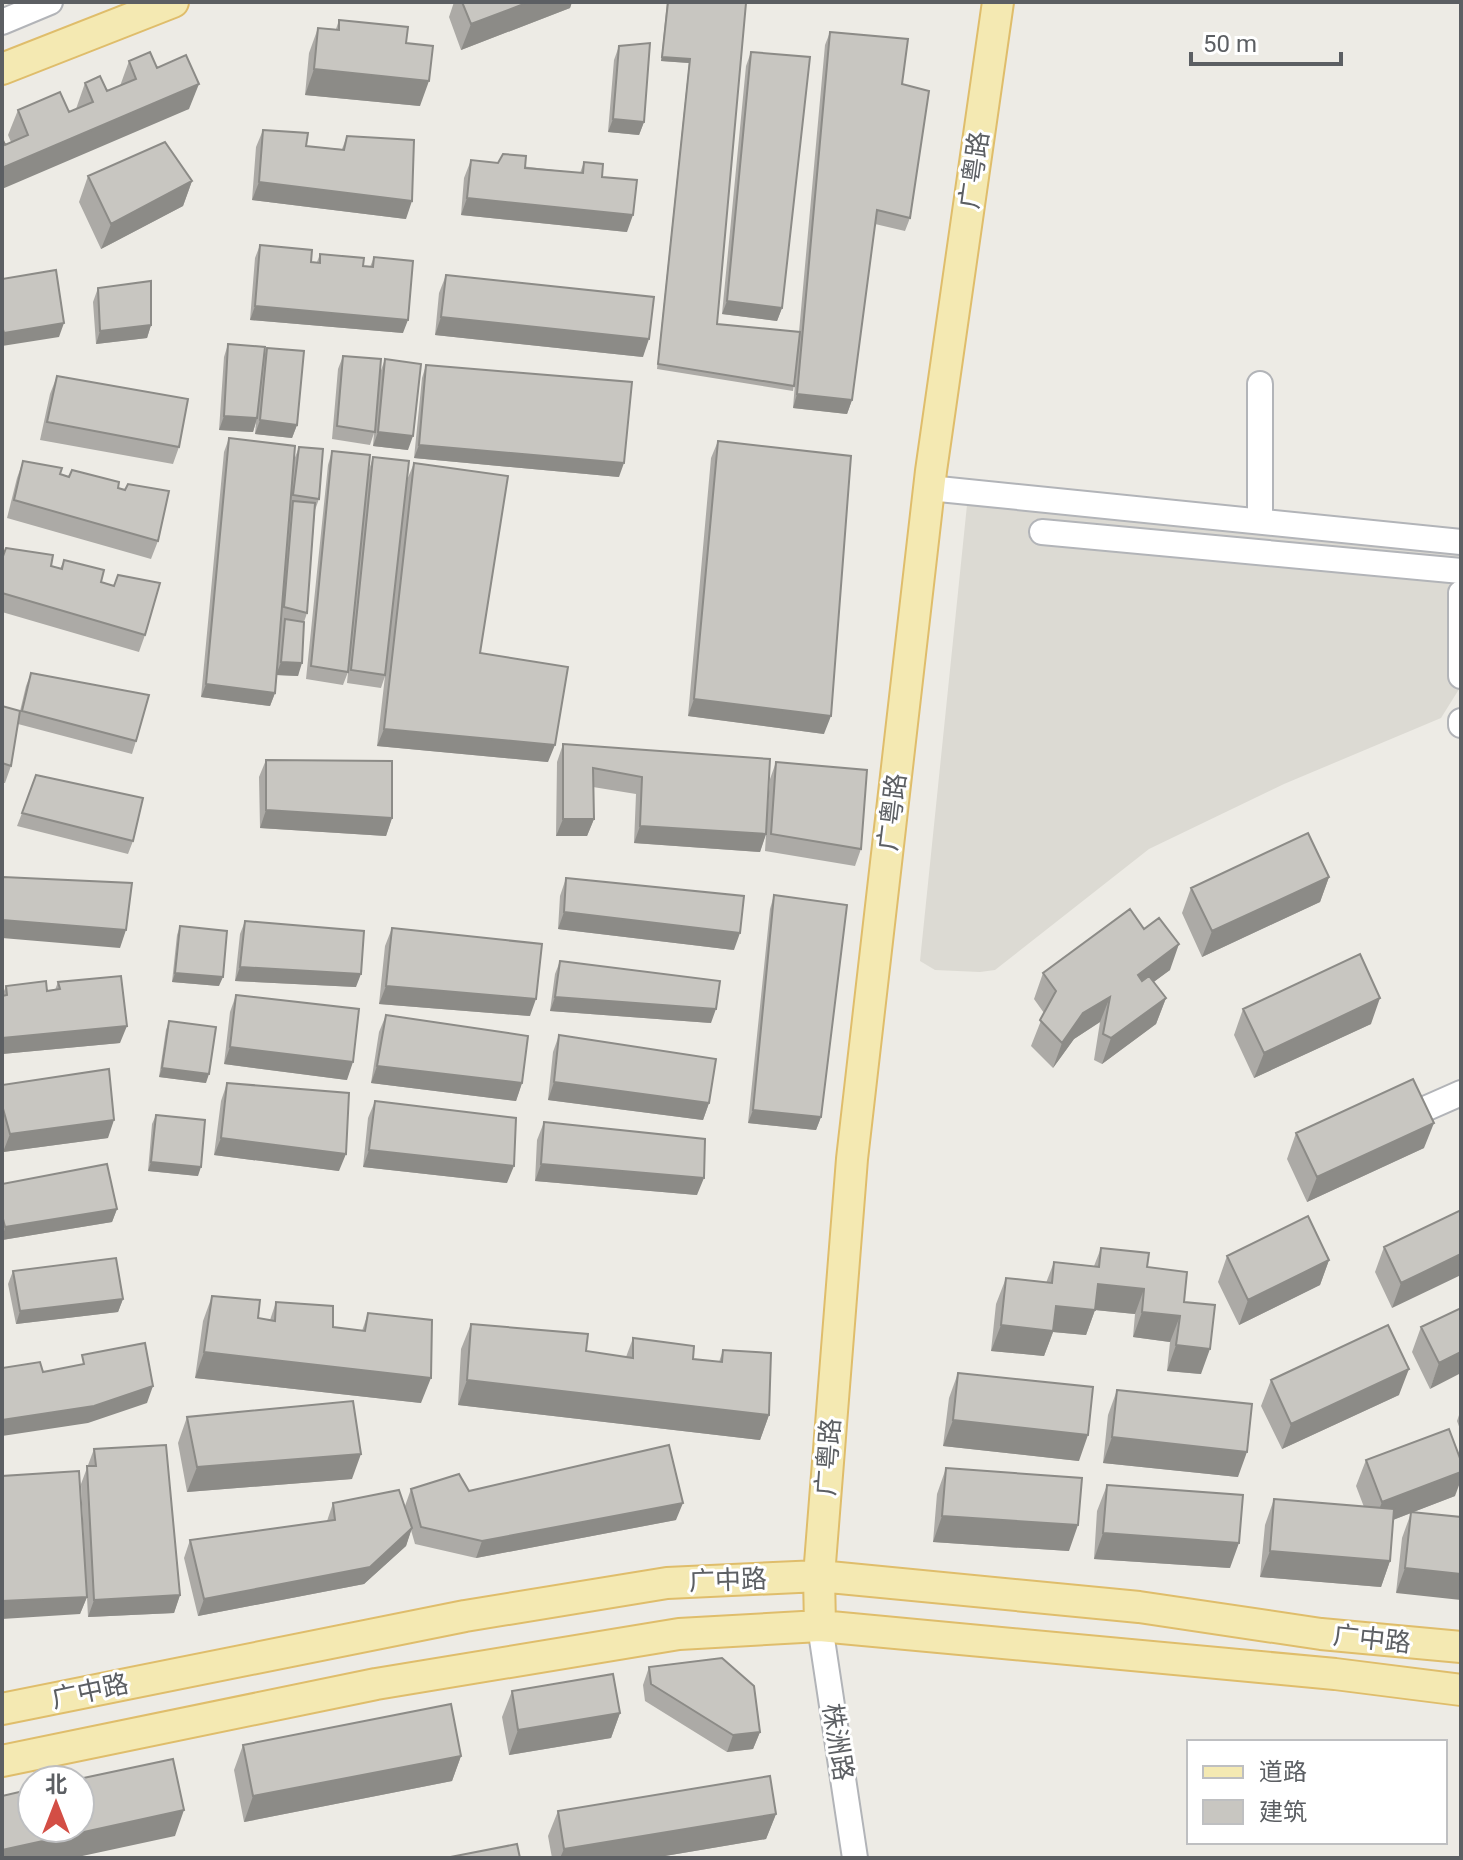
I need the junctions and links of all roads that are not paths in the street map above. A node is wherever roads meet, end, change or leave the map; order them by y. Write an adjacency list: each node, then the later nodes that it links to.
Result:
1 (50, 2): 5 (street)
2 (173, 2): 4 (main road)
3 (998, 2): 8 (main road, 广粤路)
4 (130, 10): 6 (main road)
5 (2, 22)
6 (2, 69)
7 (1260, 384): 10 (street)
8 (929, 488): 9 (street); 19 (main road, 广粤路)
9 (1199, 515): 10 (street); 13 (street)
10 (1260, 521): 12 (street)
11 (1042, 532): 13 (street)
12 (1461, 542)
13 (1195, 547): 14 (street)
14 (1461, 571)
15 (1461, 593): 16 (street)
16 (1461, 676)
17 (1461, 1093): 18 (street)
18 (1427, 1108)
19 (819, 1576): 20 (main road, 广粤路); 21 (main road, 广中路); 23 (main road, 广中路)
20 (820, 1626): 22 (main road, 广中路); 24 (main road, 广中路); 25 (street, 株洲路)
21 (1461, 1647)
22 (1461, 1690)
23 (2, 1709)
24 (2, 1761)
25 (855, 1858)

